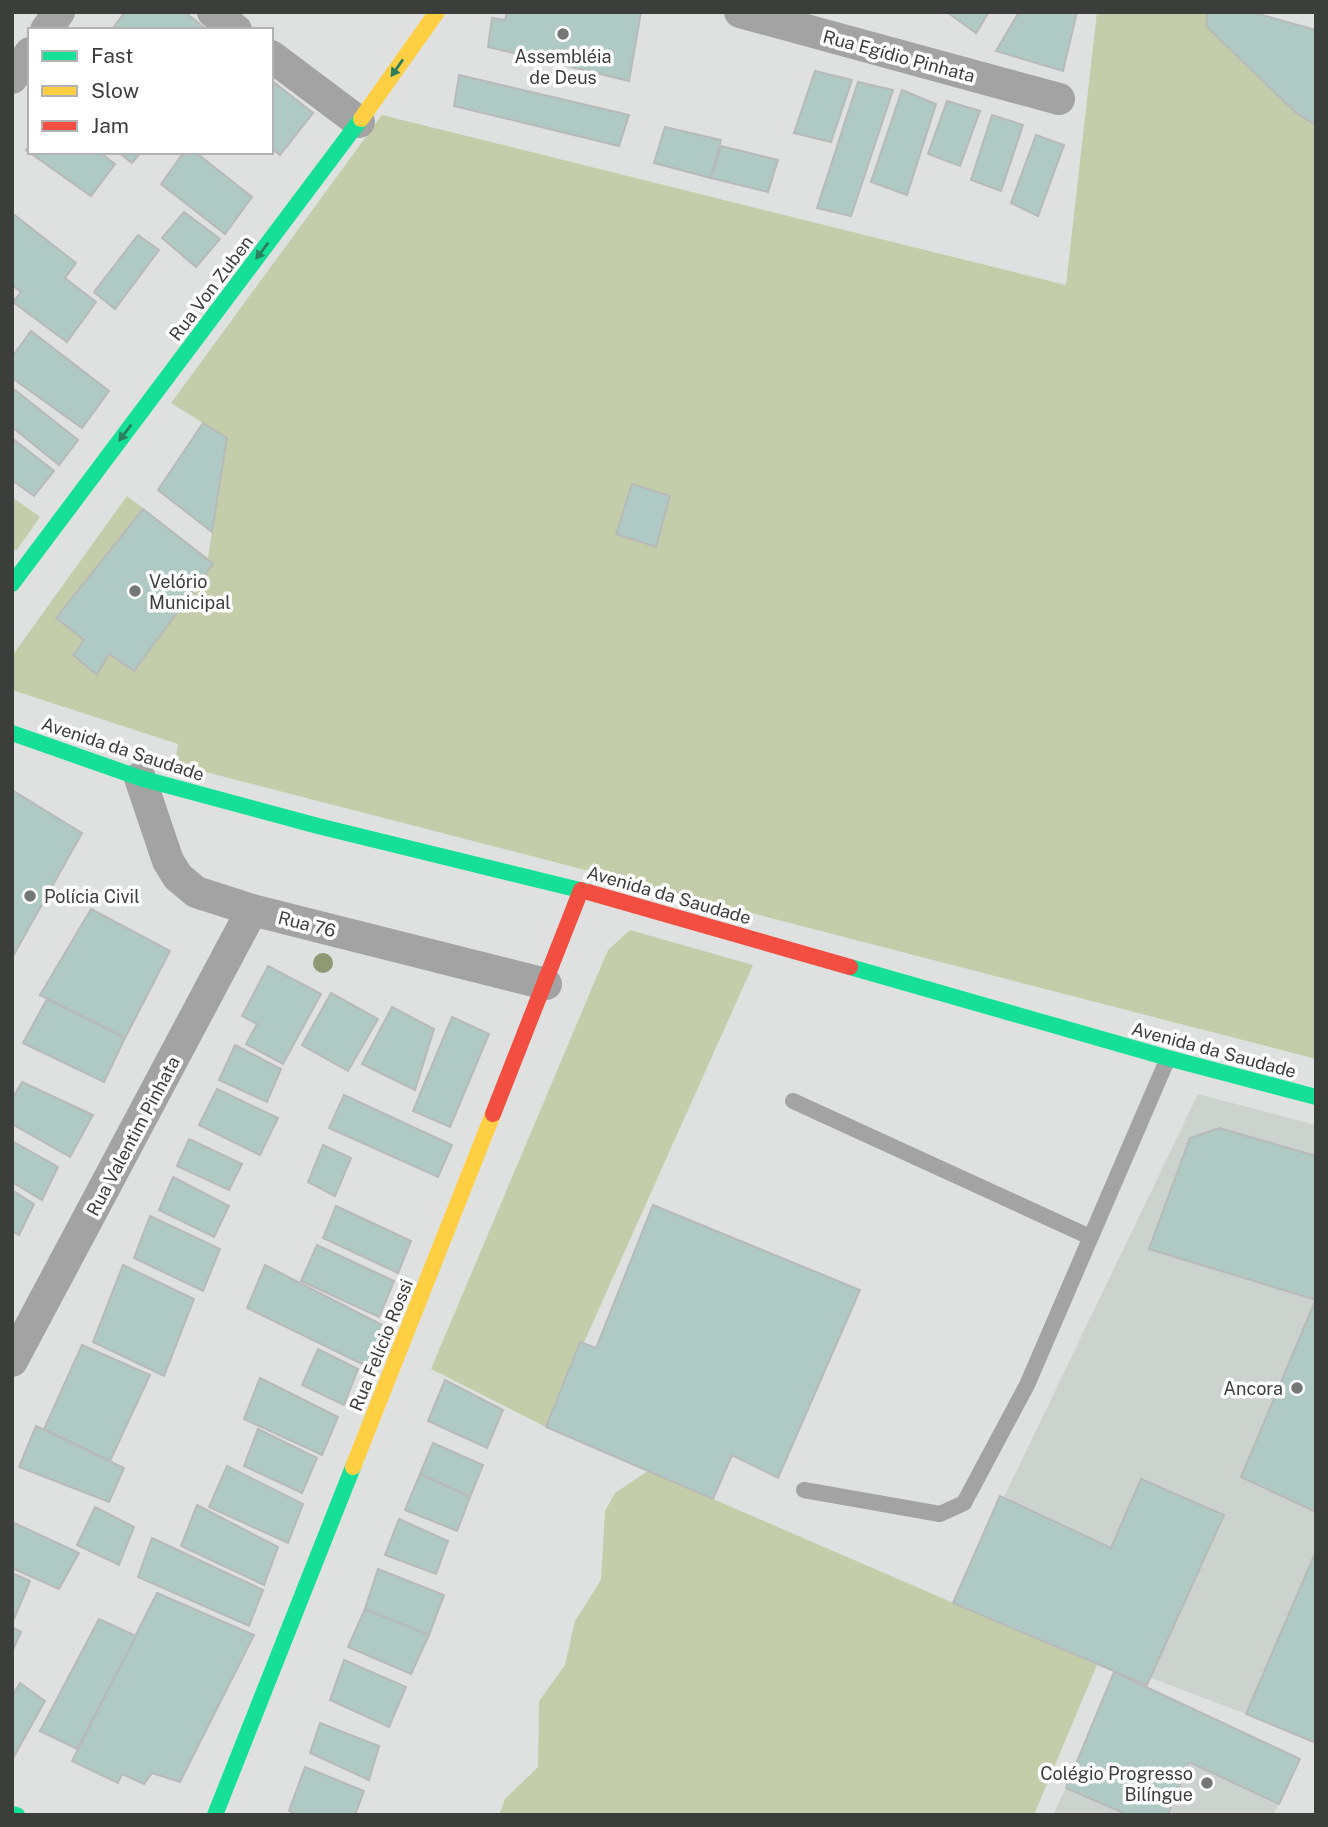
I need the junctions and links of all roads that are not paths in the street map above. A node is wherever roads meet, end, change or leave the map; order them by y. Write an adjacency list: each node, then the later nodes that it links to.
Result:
1 (59, 12): 6 (street)
2 (213, 12): 7 (street)
3 (436, 12): 12 (street, Rua Von Zuben, one-way to 12)
4 (740, 12): 5 (street, Rua Egídio Pinhata)
5 (804, 21): 11 (street, Rua Egídio Pinhata)
6 (47, 28)
7 (233, 28)
8 (28, 56): 10 (street)
9 (273, 58): 12 (street)
10 (12, 78)
11 (1059, 99)
12 (359, 122): 13 (street, Rua Von Zuben, one-way to 13)
13 (12, 584)
14 (12, 733): 15 (street, Avenida da Saudade)
15 (140, 778): 16 (street, Avenida da Saudade); 17 (street, Rua 76)
16 (581, 890): 18 (street, Rua Felício Rossi); 19 (street, Avenida da Saudade)
17 (252, 910): 18 (street, Rua 76); 23 (street, Rua Valentim Pinhata)
18 (546, 984): 27 (street, Rua Felício Rossi)
19 (1168, 1058): 20 (street, Avenida da Saudade); 22 (lane)
20 (1316, 1097)
21 (793, 1101): 22 (lane)
22 (1090, 1237): 24 (lane)
23 (12, 1360)
24 (804, 1490)
25 (12, 1814): 26 (street)
26 (18, 1815)
27 (215, 1815)

